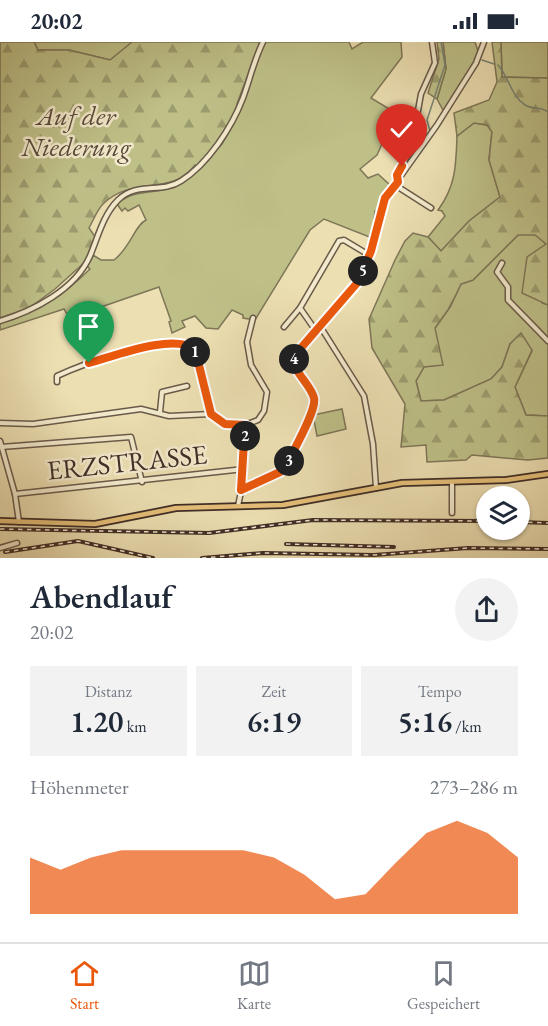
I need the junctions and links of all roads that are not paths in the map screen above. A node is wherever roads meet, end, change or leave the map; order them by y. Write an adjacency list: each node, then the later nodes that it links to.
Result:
1 (263, 42): 10 (street)
2 (432, 42): 4 (street)
3 (484, 42): 4 (street)
4 (396, 183): 5 (street); 6 (street)
5 (431, 208)
6 (369, 255): 8 (street); 11 (street)
7 (502, 263): 14 (street)
8 (300, 308): 12 (street); 13 (street)
9 (252, 318): 20 (street)
10 (0, 321)
11 (320, 326): 13 (street); 27 (street)
12 (284, 327)
13 (316, 331): 28 (street)
14 (548, 341)
15 (57, 382): 18 (street)
16 (188, 386): 17 (street)
17 (160, 412): 18 (street); 19 (street)
18 (211, 414): 20 (street)
19 (0, 423)
20 (245, 425): 23 (street)
21 (0, 441): 22 (street)
22 (1, 447): 25 (street); 29 (street)
23 (244, 469): 25 (street, ERZSTRASSE); 28 (street)
24 (548, 474): 26 (main road)
25 (142, 482): 29 (street, ERZSTRASSE)
26 (452, 482): 27 (main road); 31 (street)
27 (376, 488): 30 (main road)
28 (241, 490): 30 (street)
29 (15, 494): 33 (street)
30 (238, 506): 33 (main road)
31 (452, 513)
32 (0, 521): 33 (main road)
33 (19, 522)
34 (17, 543): 35 (street)
35 (0, 548)

